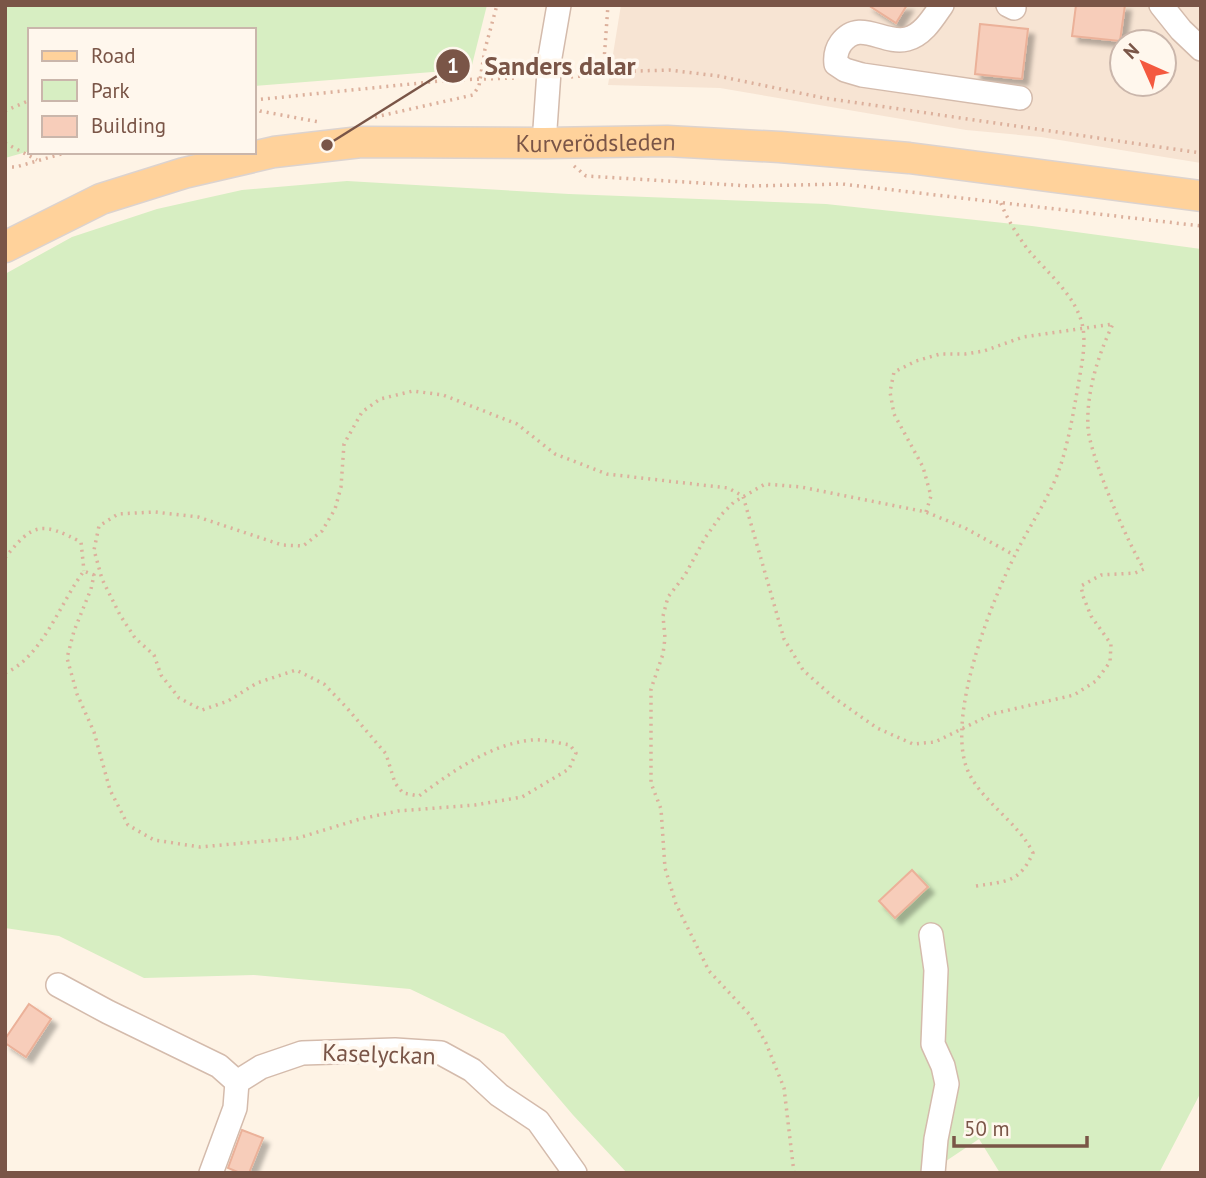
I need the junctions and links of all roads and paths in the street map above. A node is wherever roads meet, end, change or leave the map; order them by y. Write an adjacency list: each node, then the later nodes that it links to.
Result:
1 (497, 5): 9 (path)
2 (559, 5): 19 (street)
3 (608, 5): 7 (path)
4 (942, 5): 11 (street)
5 (1161, 5): 6 (street)
6 (1201, 49)
7 (603, 75): 8 (path); 20 (path)
8 (571, 77)
9 (479, 78): 10 (path); 12 (path); 16 (path)
10 (517, 78)
11 (1020, 98)
12 (256, 100)
13 (28, 101): 15 (path)
14 (256, 108): 17 (path)
15 (5, 111)
16 (374, 117)
17 (327, 121)
18 (5, 143): 22 (path)
19 (544, 144): 24 (main road, Kurverödsleden); 25 (path); 27 (main road, Kurverödsleden)
20 (1201, 153)
21 (61, 154): 22 (path)
22 (38, 161): 23 (path)
23 (5, 167)
24 (1201, 196)
25 (1000, 201): 26 (path); 28 (path)
26 (1201, 226)
27 (5, 247)
28 (1083, 328): 30 (path); 31 (path); 35 (path)
29 (743, 496): 30 (path); 33 (path); 35 (path); 42 (path)
30 (926, 512): 31 (path)
31 (1014, 555): 35 (path)
32 (5, 558): 33 (path)
33 (84, 570): 34 (path)
34 (5, 673)
35 (962, 729): 36 (path)
36 (976, 886)
37 (931, 934): 43 (street)
38 (58, 985): 39 (street)
39 (237, 1082): 40 (street); 41 (street, Kaselyckan)
40 (211, 1173)
41 (575, 1173)
42 (794, 1173)
43 (933, 1173)

